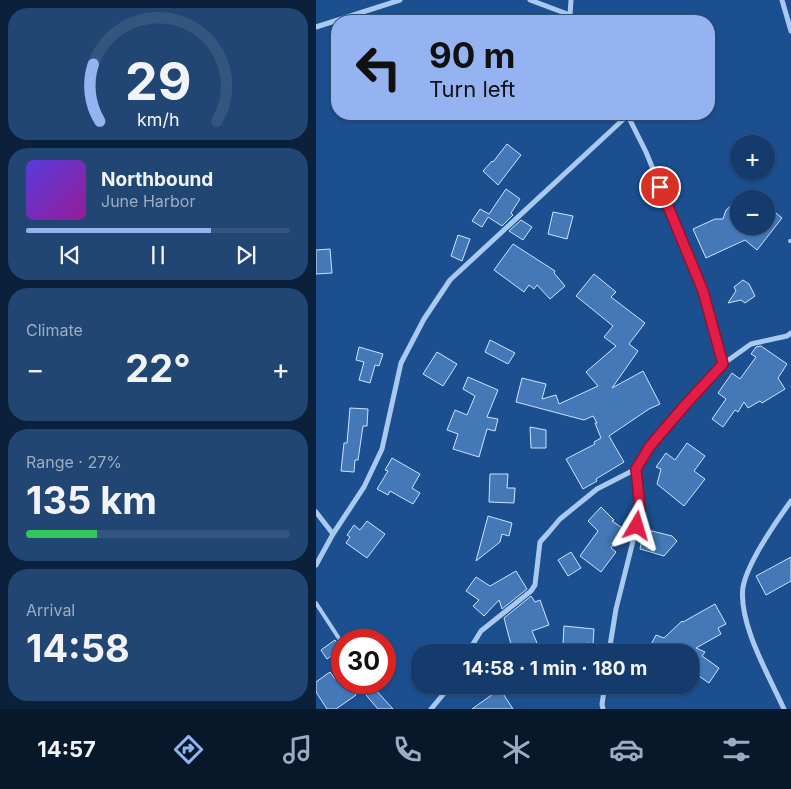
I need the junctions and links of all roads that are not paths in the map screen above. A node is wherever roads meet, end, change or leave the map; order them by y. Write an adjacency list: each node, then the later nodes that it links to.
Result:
1 (400, 0): 5 (street)
2 (530, 0): 6 (street)
3 (571, 0): 6 (street)
4 (782, 0): 9 (street)
5 (353, 15)
6 (570, 15)
7 (331, 22): 8 (street)
8 (316, 27)
9 (791, 31)
10 (622, 120): 17 (street)
11 (631, 120): 13 (street)
12 (791, 333): 13 (street)
13 (723, 364): 14 (street)
14 (636, 469): 21 (street); 22 (street)
15 (791, 500): 27 (street)
16 (316, 512): 17 (street)
17 (333, 534): 18 (street)
18 (316, 565)
19 (316, 603): 20 (lane)
20 (333, 629)
21 (473, 644)
22 (610, 644)
23 (444, 694): 25 (street)
24 (604, 694): 26 (street)
25 (431, 709)
26 (603, 709)
27 (784, 709)

